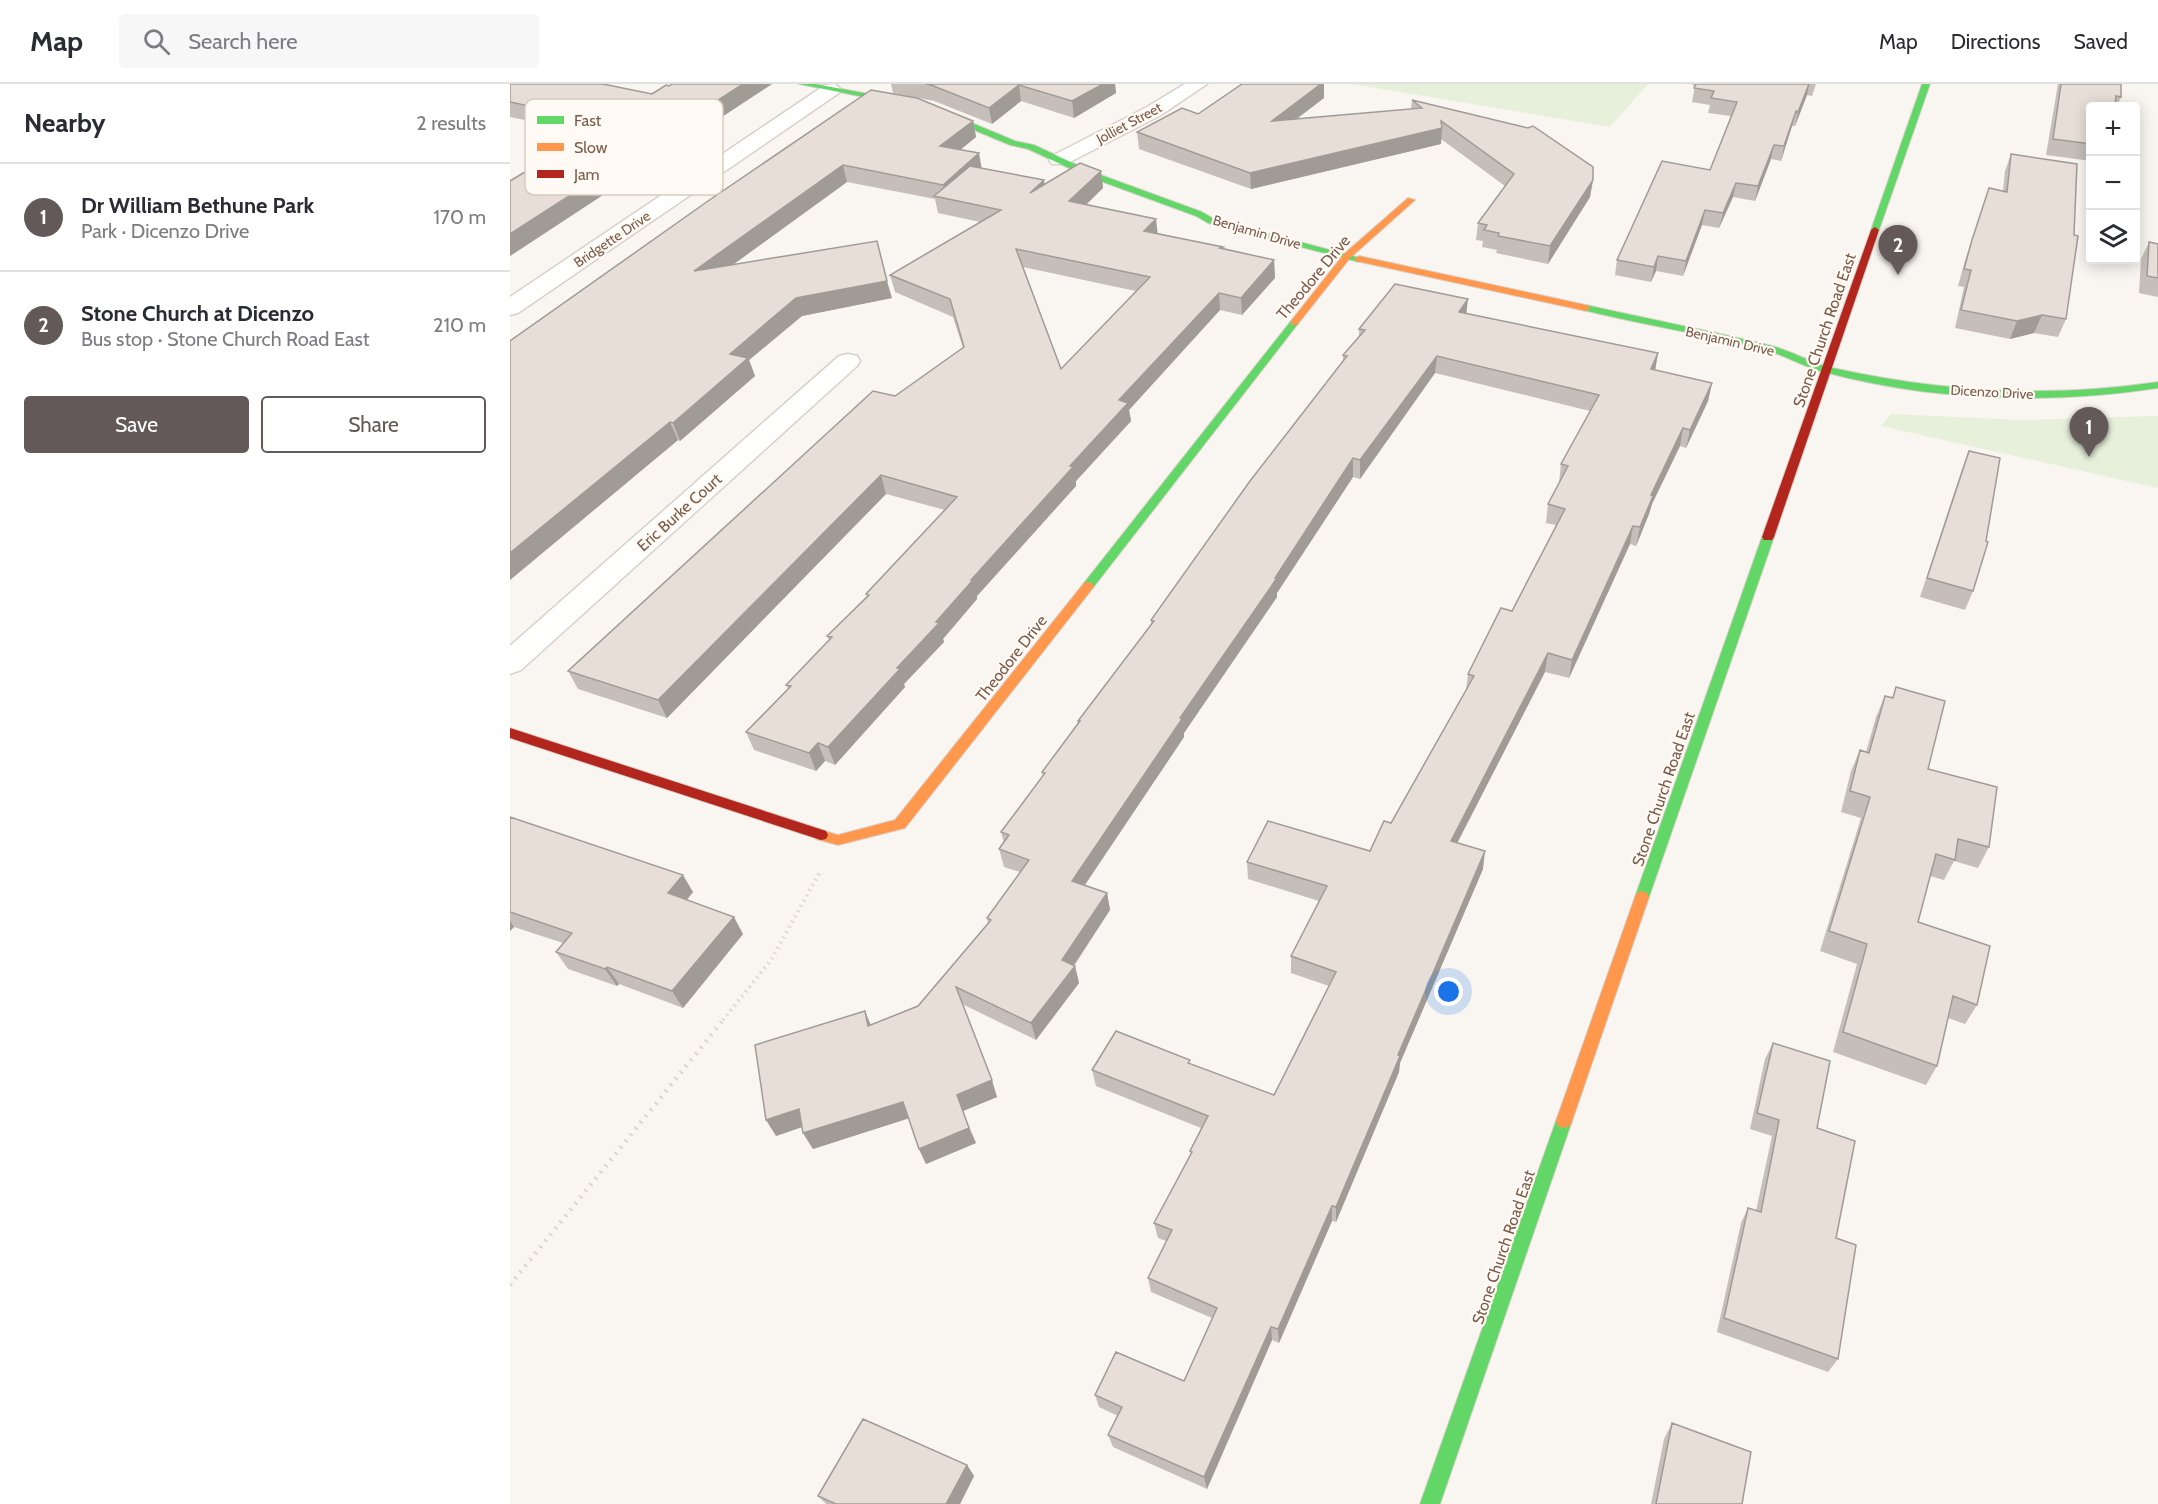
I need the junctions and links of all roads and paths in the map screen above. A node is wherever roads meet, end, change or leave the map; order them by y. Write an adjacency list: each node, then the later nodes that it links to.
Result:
1 (803, 84): 4 (street, Benjamin Drive)
2 (1198, 84): 5 (street, Jolliet Street)
3 (1926, 84): 12 (street, Stone Church Road East)
4 (832, 89): 5 (street, Benjamin Drive); 6 (street, Bridgette Drive)
5 (1059, 160): 9 (street, Benjamin Drive)
6 (723, 163)
7 (676, 195): 10 (street, Bridgette Drive)
8 (1411, 201): 9 (street, Theodore Drive)
9 (1347, 256): 12 (street, Benjamin Drive); 16 (street, Theodore Drive)
10 (510, 308)
11 (848, 361): 14 (street, Eric Burke Court)
12 (1827, 370): 13 (street, Dicenzo Drive); 18 (street, Stone Church Road East)
13 (2158, 385)
14 (510, 663)
15 (510, 733): 16 (street)
16 (838, 840): 17 (path)
17 (510, 1285)
18 (1430, 1504)

